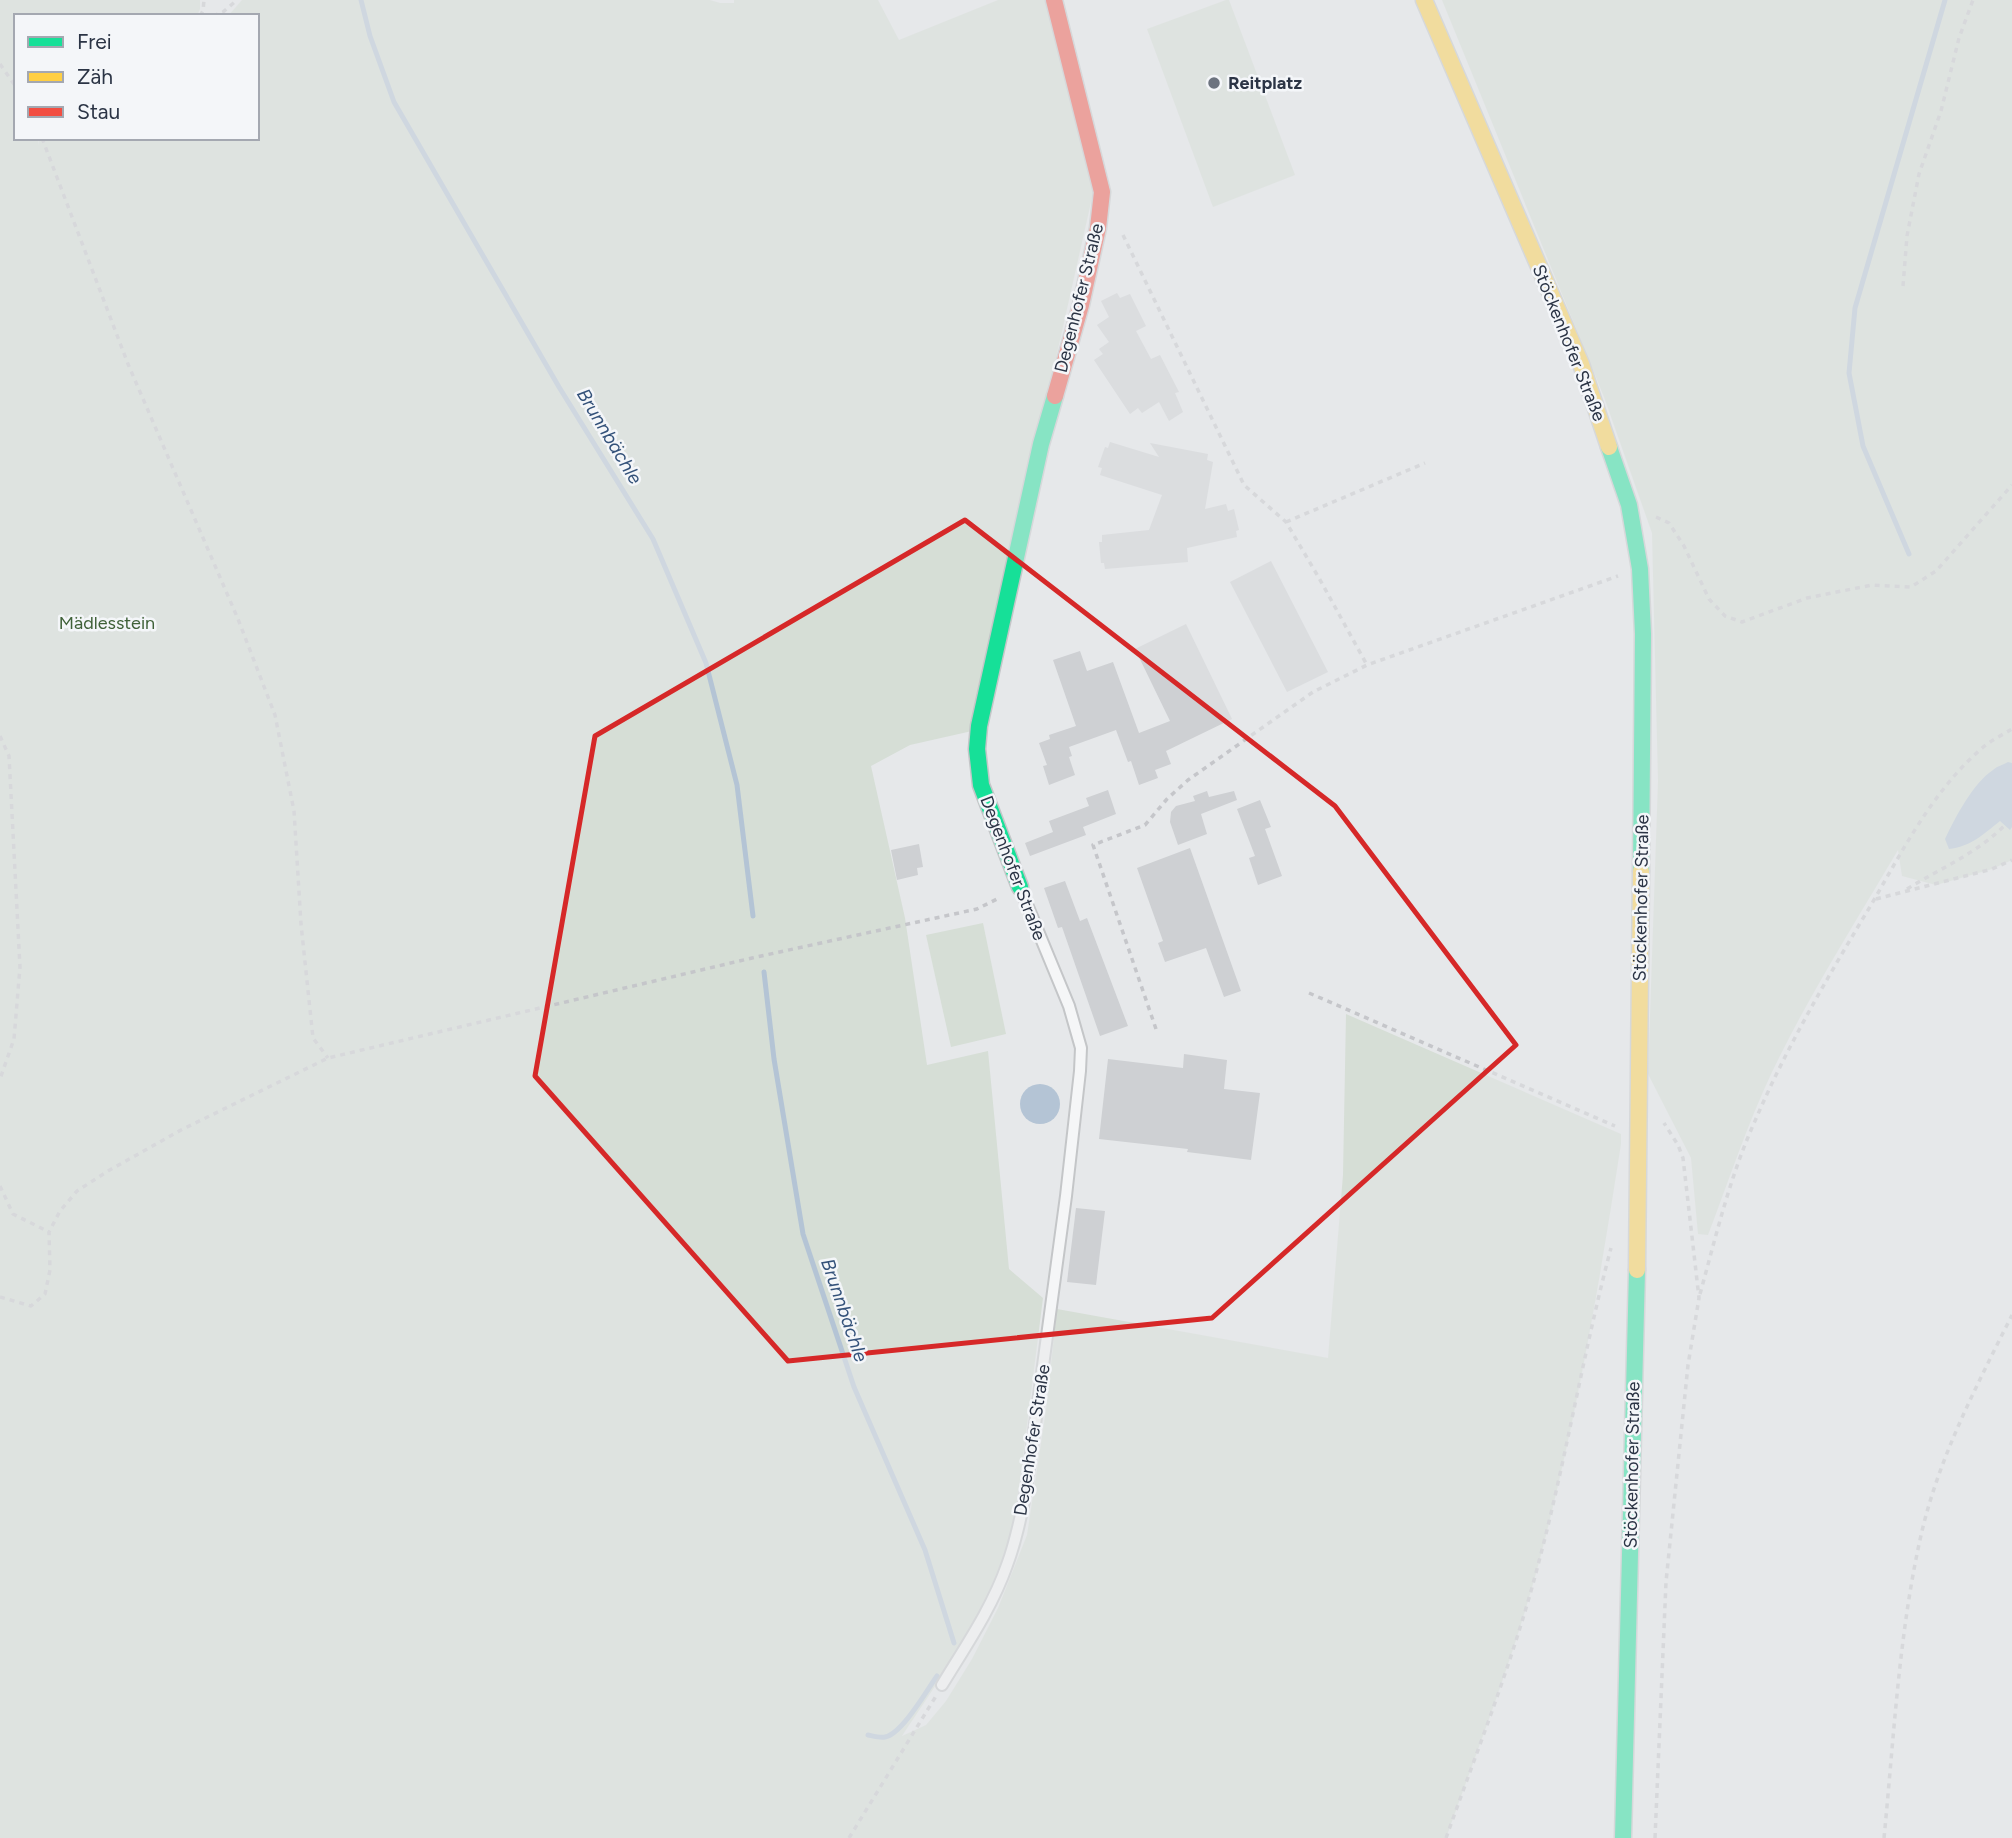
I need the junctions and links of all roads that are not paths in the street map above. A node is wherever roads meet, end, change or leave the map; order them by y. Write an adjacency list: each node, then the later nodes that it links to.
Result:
1 (1054, 0): 3 (main road, Degenhofer Straße)
2 (1424, 0): 5 (main road, Stöckenhofer Straße)
3 (1020, 887): 4 (lane, Degenhofer Straße)
4 (942, 1685)
5 (1623, 1838)

